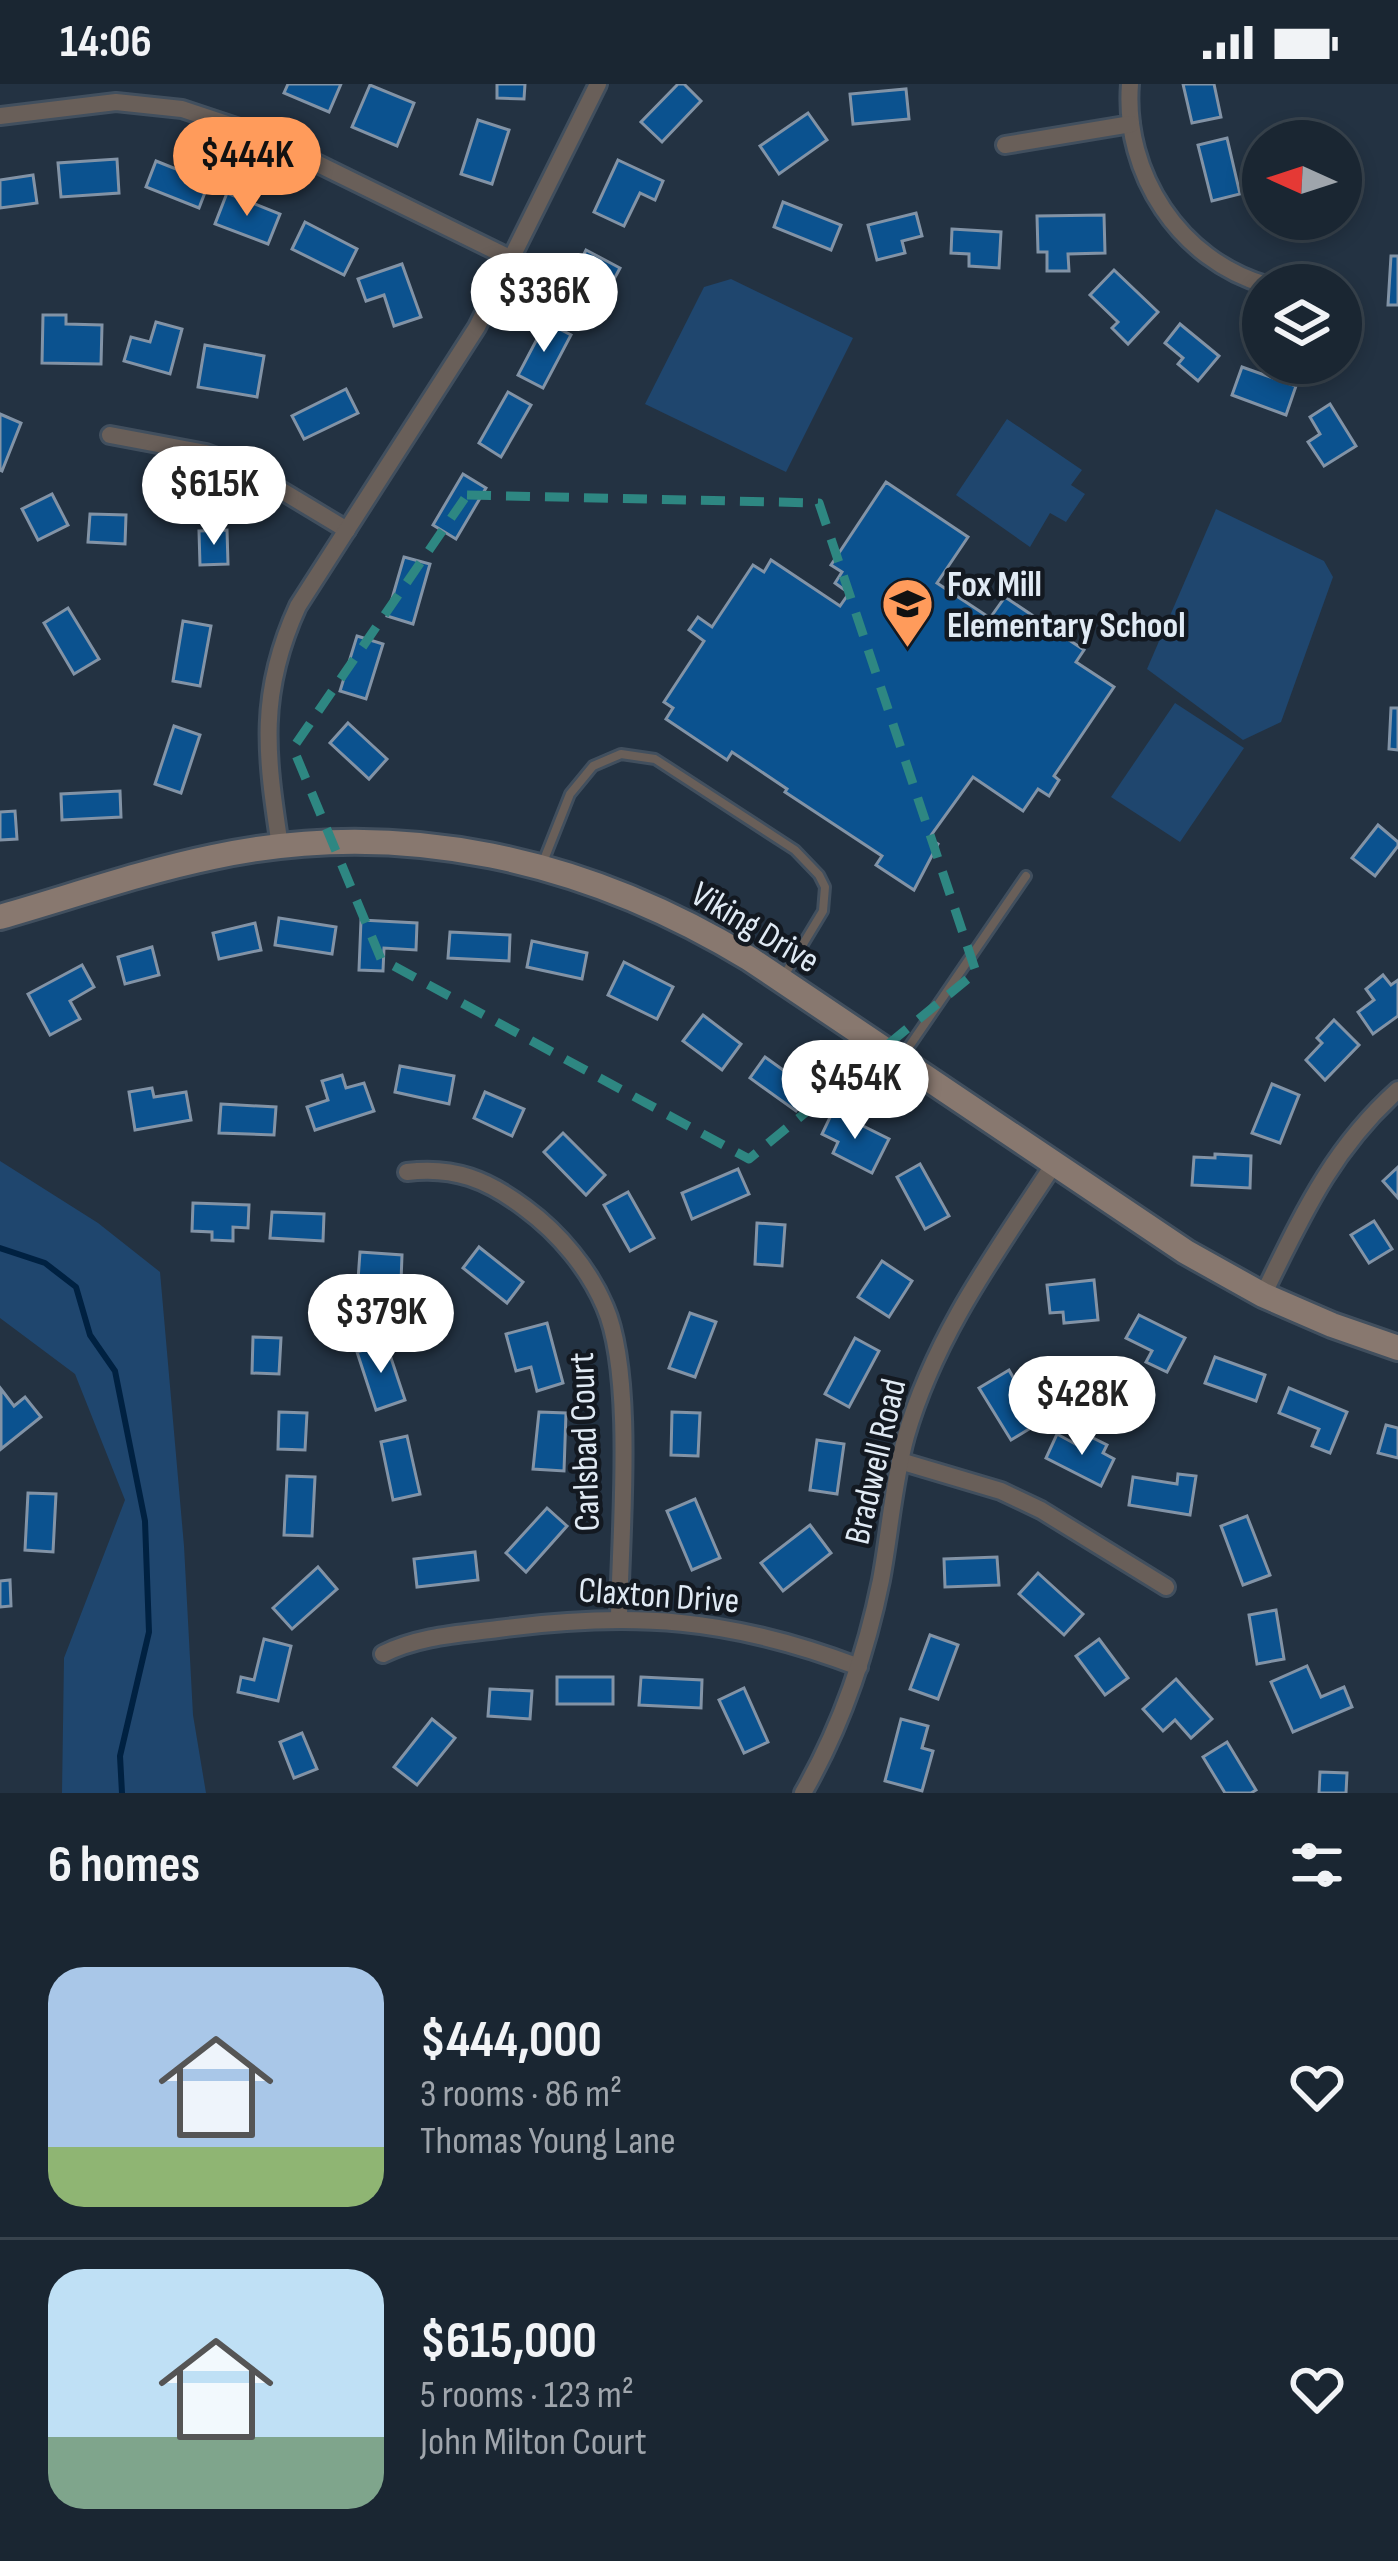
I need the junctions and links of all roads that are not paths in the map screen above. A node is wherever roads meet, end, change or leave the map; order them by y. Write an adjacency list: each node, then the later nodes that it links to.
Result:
1 (598, 84): 7 (street)
2 (1130, 84): 5 (street)
3 (145, 94): 4 (street); 7 (street)
4 (0, 116)
5 (1131, 124): 6 (street); 8 (street)
6 (1005, 145)
7 (514, 260): 10 (street)
8 (1242, 276)
9 (110, 435): 10 (street)
10 (346, 530): 11 (street)
11 (280, 846): 12 (street, Viking Drive); 14 (street, Viking Drive)
12 (542, 866): 15 (street, Viking Drive); 15 (lane)
13 (1026, 876): 16 (lane)
14 (0, 917)
15 (781, 980): 16 (street, Viking Drive)
16 (899, 1060): 18 (street, Viking Drive)
17 (1398, 1090): 20 (street)
18 (1054, 1165): 20 (street, Viking Drive); 22 (street, Bradwell Road)
19 (407, 1172): 24 (street, Carlsbad Court)
20 (1263, 1295): 21 (street, Viking Drive)
21 (1398, 1348)
22 (900, 1461): 23 (street); 26 (street, Bradwell Road)
23 (1166, 1587)
24 (619, 1617): 25 (street, Claxton Drive); 26 (street, Claxton Drive)
25 (382, 1654)
26 (859, 1667): 27 (street, Bradwell Road)
27 (803, 1793)

